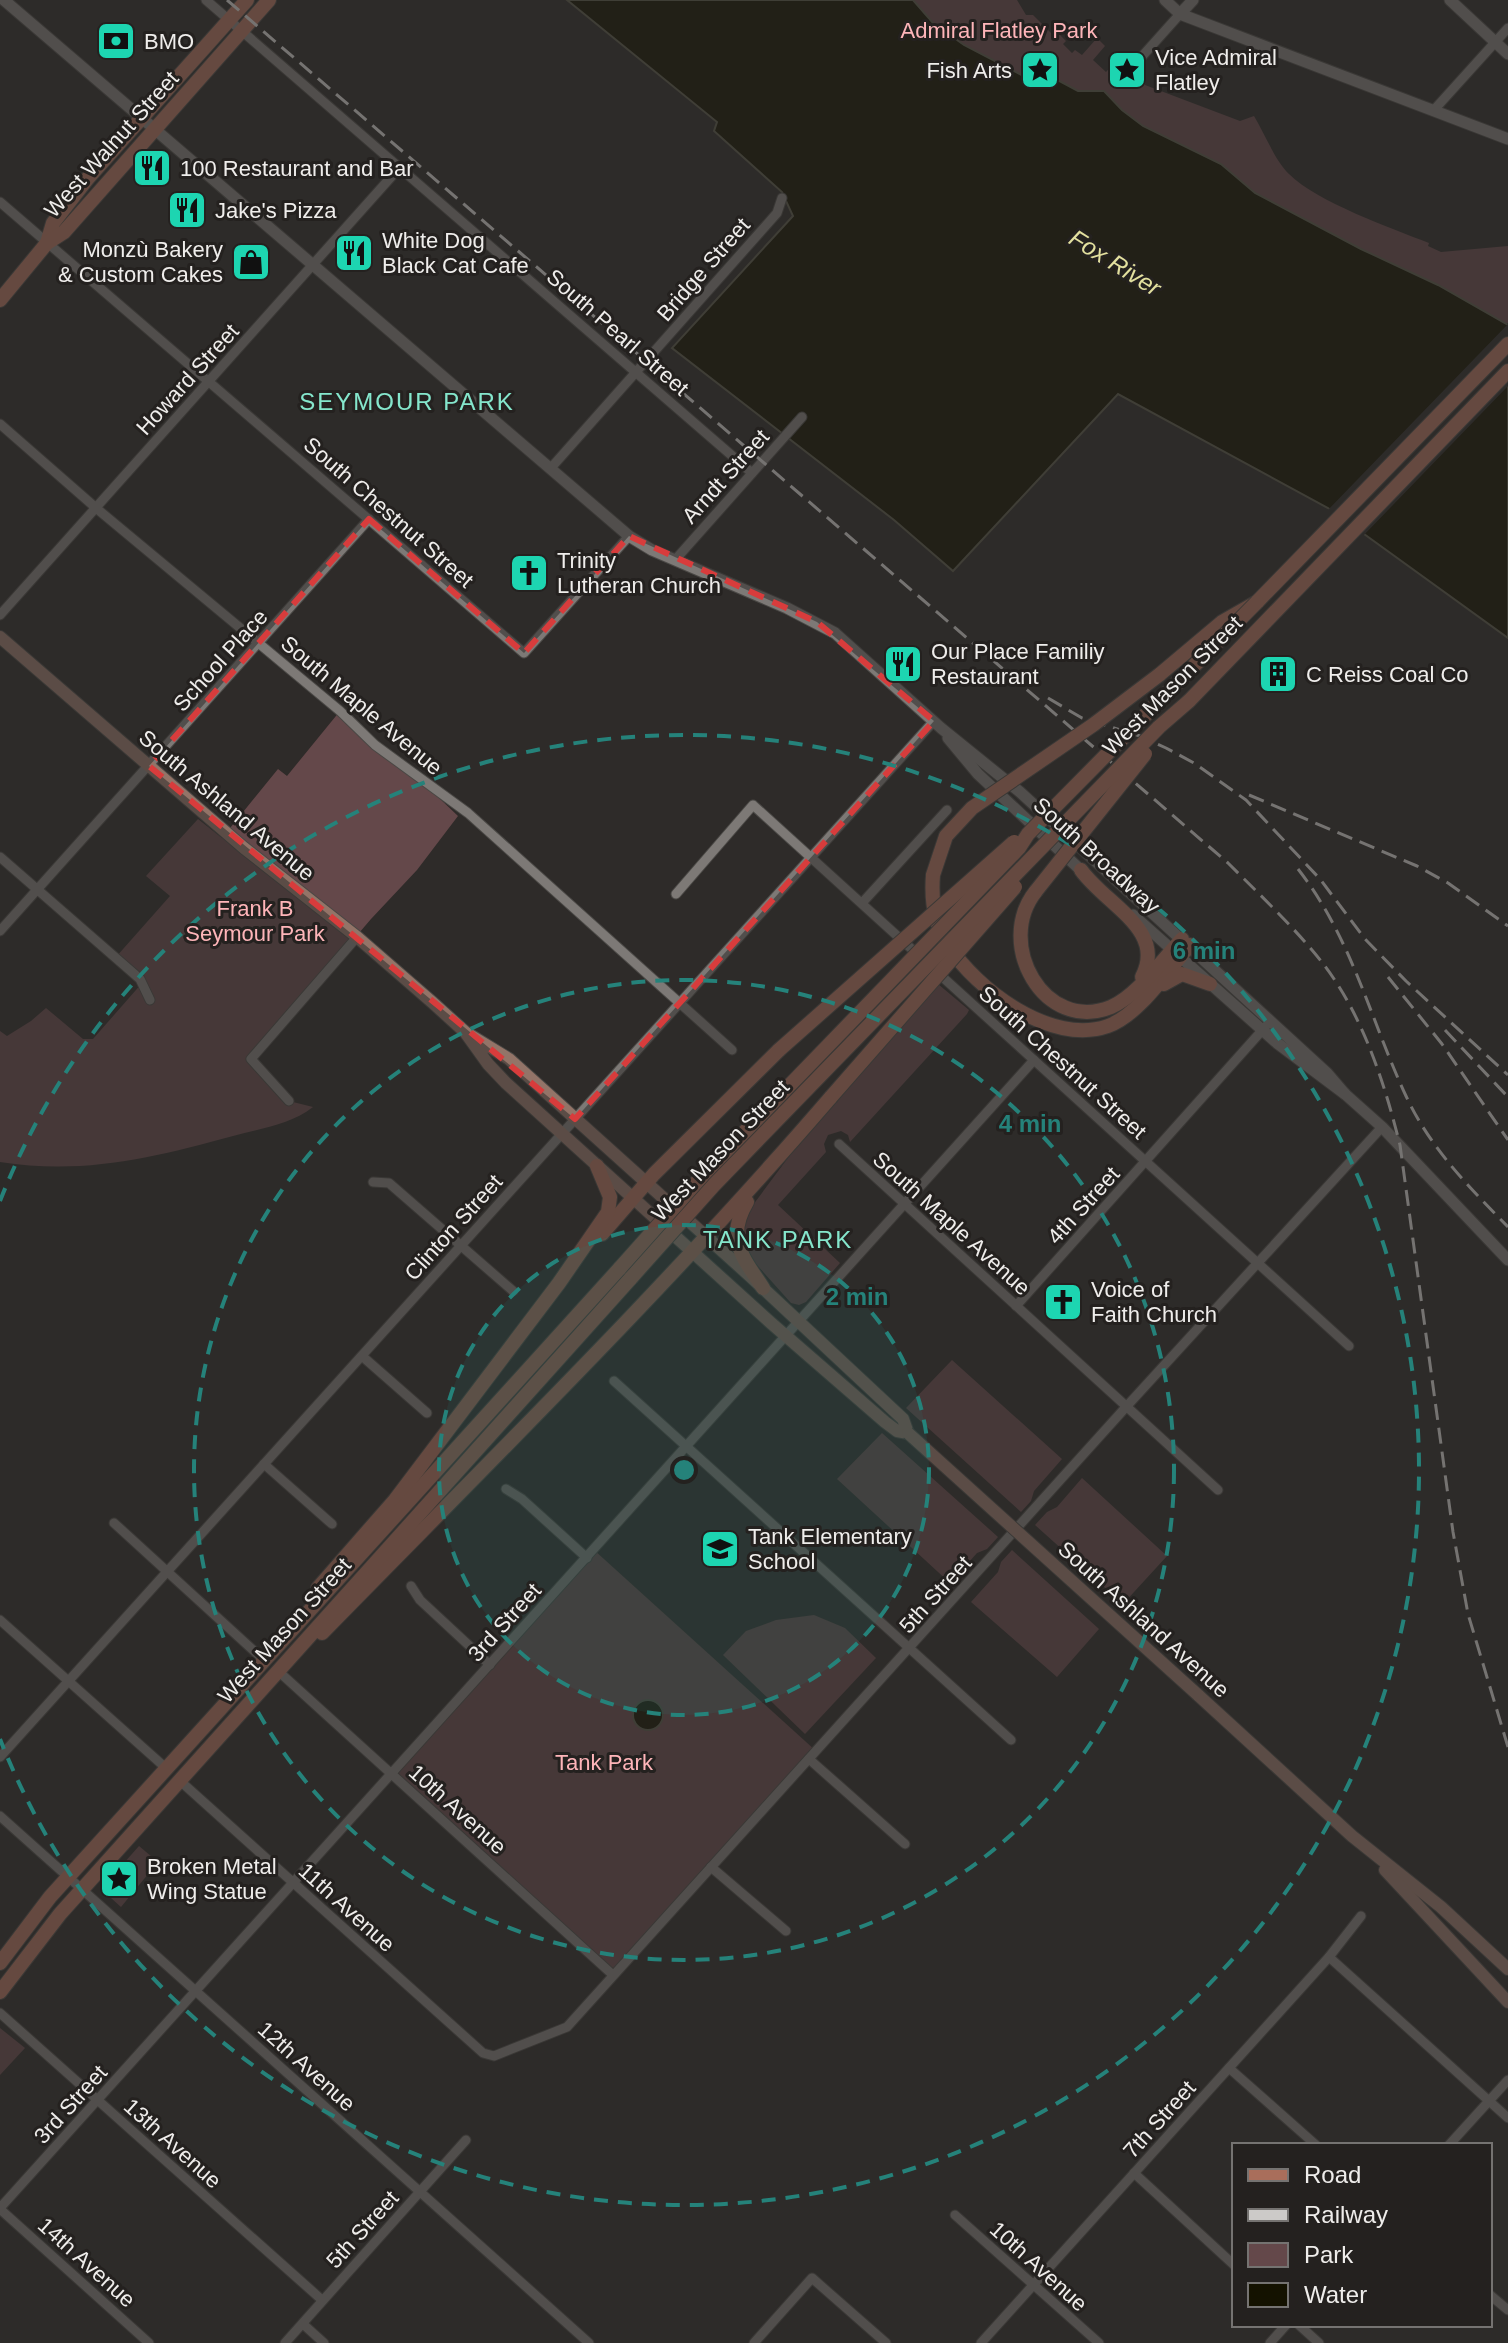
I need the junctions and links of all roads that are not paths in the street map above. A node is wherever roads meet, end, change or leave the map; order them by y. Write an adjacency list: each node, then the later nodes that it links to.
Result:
1 (4, 0): 16 (street, South Broadway)
2 (206, 0): 9 (street, South Pearl Street)
3 (247, 0): 9 (main road, West Walnut Street)
4 (269, 0): 11 (main road, West Walnut Street)
5 (1165, 0): 8 (street)
6 (1193, 0): 8 (street)
7 (1450, 0): 12 (street)
8 (1180, 14): 14 (street); 15 (street)
9 (229, 20): 11 (street, South Pearl Street); 16 (main road, West Walnut Street)
10 (1508, 28): 12 (street)
11 (242, 31): 17 (main road, West Walnut Street); 19 (street, South Pearl Street)
12 (1494, 42): 13 (street); 15 (street)
13 (1508, 54)
14 (1137, 62)
15 (1433, 111): 18 (street)
16 (141, 119): 17 (street, South Broadway); 22 (main road, West Walnut Street)
17 (153, 130): 22 (main road, West Walnut Street); 23 (street, South Broadway)
18 (1508, 139)
19 (400, 167): 23 (street, Howard Street); 28 (street, South Pearl Street)
20 (782, 198): 28 (street, Bridge Street)
21 (0, 202): 22 (street, South Chestnut Street)
22 (47, 243): 24 (main road, West Walnut Street); 30 (street, South Chestnut Street)
23 (313, 265): 30 (street, Howard Street); 33 (street, South Broadway)
24 (0, 300)
25 (1508, 336): 27 (main road)
26 (1508, 344): 27 (main road, West Mason Street)
27 (1485, 365): 39 (main road, West Mason Street)
28 (638, 371): 33 (street, Bridge Street); 34 (street, South Pearl Street)
29 (1508, 371): 43 (main road, West Mason Street)
30 (209, 381): 35 (street, Howard Street); 36 (street, South Chestnut Street)
31 (802, 417): 34 (street, Arndt Street)
32 (0, 424): 35 (street, South Maple Avenue)
33 (550, 469): 37 (street, South Broadway)
34 (752, 473): 38 (street, Arndt Street)
35 (96, 508): 40 (street, Howard Street); 42 (street, South Maple Avenue)
36 (369, 519): 37 (street, South Chestnut Street); 42 (street, School Place)
37 (629, 536): 38 (street, South Broadway)
38 (675, 560): 44 (street, South Broadway)
39 (1257, 602): 47 (main road, West Mason Street, bridge); 62 (main road, bridge)
40 (0, 615)
41 (0, 637): 45 (main road, South Ashland Avenue)
42 (259, 643): 45 (street, School Place); 61 (street, South Maple Avenue)
43 (1189, 701): 48 (main road, West Mason Street, bridge); 59 (main road, bridge)
44 (938, 724): 50 (street, Clinton Street); 51 (street, South Broadway); 57 (street, South Broadway)
45 (149, 766): 52 (street, School Place); 56 (main road, South Ashland Avenue)
46 (947, 810): 54 (street)
47 (1028, 834): 78 (main road, bridge); 86 (main road, West Mason Street, bridge)
48 (1048, 841): 76 (main road, bridge); 86 (main road, West Mason Street, bridge)
49 (0, 857): 52 (street)
50 (811, 857): 53 (street, South Chestnut Street); 54 (street, South Chestnut Street); 61 (street, Clinton Street)
51 (1081, 870): 57 (street, South Broadway); 59 (main road)
52 (38, 889): 55 (street, School Place); 60 (street)
53 (676, 894)
54 (862, 903): 67 (street, South Chestnut Street)
55 (0, 931)
56 (357, 937): 65 (main road, South Ashland Avenue); 69 (street)
57 (1181, 948): 58 (street, South Broadway); 59 (main road); 62 (main road); 63 (street, South Broadway)
58 (1210, 984): 62 (main road); 64 (street, South Broadway)
59 (1129, 995)
60 (150, 1000)
61 (680, 1003): 66 (street, South Maple Avenue); 70 (street, Clinton Street)
62 (1134, 1011)
63 (1271, 1021): 64 (street, 4th Street); 68 (street, South Broadway)
64 (1262, 1031): 68 (street, South Broadway); 74 (street, 4th Street)
65 (465, 1032): 70 (main road, South Ashland Avenue); 72 (main road, South Ashland Avenue)
66 (732, 1050)
67 (1034, 1060): 74 (street, South Chestnut Street); 80 (street, 3rd Street)
68 (1345, 1094): 71 (street, South Broadway)
69 (289, 1101)
70 (575, 1119): 72 (street, Clinton Street); 78 (main road, South Ashland Avenue)
71 (1382, 1127): 84 (street, South Broadway); 85 (street, 5th Street)
72 (561, 1134): 75 (main road, South Ashland Avenue); 82 (street, Clinton Street)
73 (839, 1144): 80 (street, South Maple Avenue)
74 (1146, 1163): 85 (street, South Chestnut Street); 90 (street, 4th Street)
75 (597, 1166): 79 (main road, South Ashland Avenue); 87 (main road)
76 (759, 1181): 81 (main road); 88 (main road)
77 (373, 1182): 82 (street)
78 (646, 1183): 79 (main road); 81 (main road, South Ashland Avenue)
79 (632, 1198): 83 (main road, South Ashland Avenue); 87 (main road)
80 (904, 1204): 90 (street, South Maple Avenue); 91 (street, 3rd Street)
81 (707, 1238): 83 (main road); 88 (main road, South Ashland Avenue)
82 (462, 1245): 89 (street); 94 (street, Clinton Street)
83 (693, 1252): 92 (main road, South Ashland Avenue); 111 (main road)
84 (1508, 1260)
85 (1257, 1265): 93 (street, South Chestnut Street); 96 (street, 5th Street)
86 (625, 1273): 109 (main road, West Mason Street); 111 (main road, West Mason Street)
87 (559, 1283): 109 (main road)
88 (763, 1288): 91 (main road, South Ashland Avenue)
89 (513, 1291)
90 (1016, 1306): 96 (street, South Maple Avenue)
91 (798, 1322): 92 (street, 3rd Street); 98 (main road, South Ashland Avenue)
92 (786, 1335): 98 (main road, South Ashland Avenue); 99 (street, 3rd Street)
93 (1349, 1346)
94 (362, 1356): 97 (street); 100 (street, Clinton Street)
95 (614, 1381): 99 (street)
96 (1126, 1407): 102 (street, South Maple Avenue); 110 (street, 5th Street)
97 (427, 1413)
98 (908, 1433): 121 (main road, South Ashland Avenue, bridge)
99 (686, 1447): 105 (street, 3rd Street); 110 (street)
100 (264, 1464): 104 (street); 106 (street, Clinton Street)
101 (506, 1489): 105 (street)
102 (1218, 1490)
103 (114, 1523): 106 (street, 10th Avenue)
104 (332, 1524)
105 (587, 1558): 112 (street, 3rd Street)
106 (168, 1571): 111 (street, 10th Avenue); 113 (street, Clinton Street)
107 (411, 1586): 112 (street)
108 (0, 1620): 113 (street)
109 (277, 1648): 111 (main road, West Mason Street)
110 (910, 1648): 114 (street); 116 (street, 5th Street)
111 (275, 1665): 117 (main road, West Mason Street); 118 (street, 10th Avenue); 119 (main road, West Mason Street)
112 (490, 1665): 118 (street, 3rd Street)
113 (69, 1681): 115 (street, Clinton Street); 117 (street)
114 (1011, 1740)
115 (0, 1757)
116 (809, 1759): 122 (street); 123 (street, 5th Street)
117 (167, 1769): 124 (main road, West Mason Street)
118 (392, 1773): 125 (street, 3rd Street); 132 (street, 10th Avenue)
119 (179, 1780): 125 (street, 11th Avenue); 126 (main road, West Mason Street)
120 (0, 1816): 124 (street, 12th Avenue)
121 (1352, 1836): 131 (main road, South Ashland Avenue); 135 (main road, South Ashland Avenue)
122 (905, 1844)
123 (711, 1867): 128 (street); 132 (street, 5th Street)
124 (67, 1877): 126 (street, 12th Avenue); 130 (main road, West Mason Street)
125 (293, 1882): 133 (street, 3rd Street); 137 (street, 11th Avenue)
126 (82, 1890): 133 (street, 12th Avenue); 134 (main road, West Mason Street)
127 (1361, 1916): 129 (street, 7th Street)
128 (786, 1931)
129 (1329, 1957): 138 (street, 7th Street); 141 (street)
130 (0, 1963)
131 (1508, 1969)
132 (613, 1975): 137 (street, 5th Street)
133 (196, 1991): 140 (street, 3rd Street); 147 (street, 12th Avenue)
134 (0, 1992)
135 (1508, 2002)
136 (0, 2013): 140 (street, 13th Avenue)
137 (494, 2056)
138 (1229, 2068): 144 (street); 146 (street, 7th Street)
139 (1508, 2080): 141 (street)
140 (98, 2100): 148 (street, 3rd Street); 153 (street, 13th Avenue)
141 (1489, 2101): 142 (street); 145 (street)
142 (1508, 2118)
143 (466, 2140): 147 (street, 5th Street)
144 (1314, 2143)
145 (1451, 2143)
146 (1134, 2173): 150 (street); 151 (street, 7th Street)
147 (420, 2192): 153 (street, 5th Street); 161 (street, 12th Avenue)
148 (0, 2208): 158 (street, 14th Avenue)
149 (955, 2215): 151 (street, 10th Avenue)
150 (1232, 2263)
151 (1033, 2285): 164 (street, 7th Street); 165 (street, 10th Avenue)
152 (1492, 2297): 154 (street)
153 (322, 2300): 155 (street, 5th Street)
154 (1508, 2310)
155 (303, 2324): 159 (street, 5th Street); 160 (street)
156 (1284, 2327): 166 (street)
157 (1301, 2327): 167 (street)
158 (149, 2343)
159 (285, 2343)
160 (324, 2343)
161 (589, 2343)
162 (754, 2343): 163 (street)
163 (886, 2343)
164 (981, 2343)
165 (1099, 2343)
166 (1270, 2343)
167 (1319, 2343)

